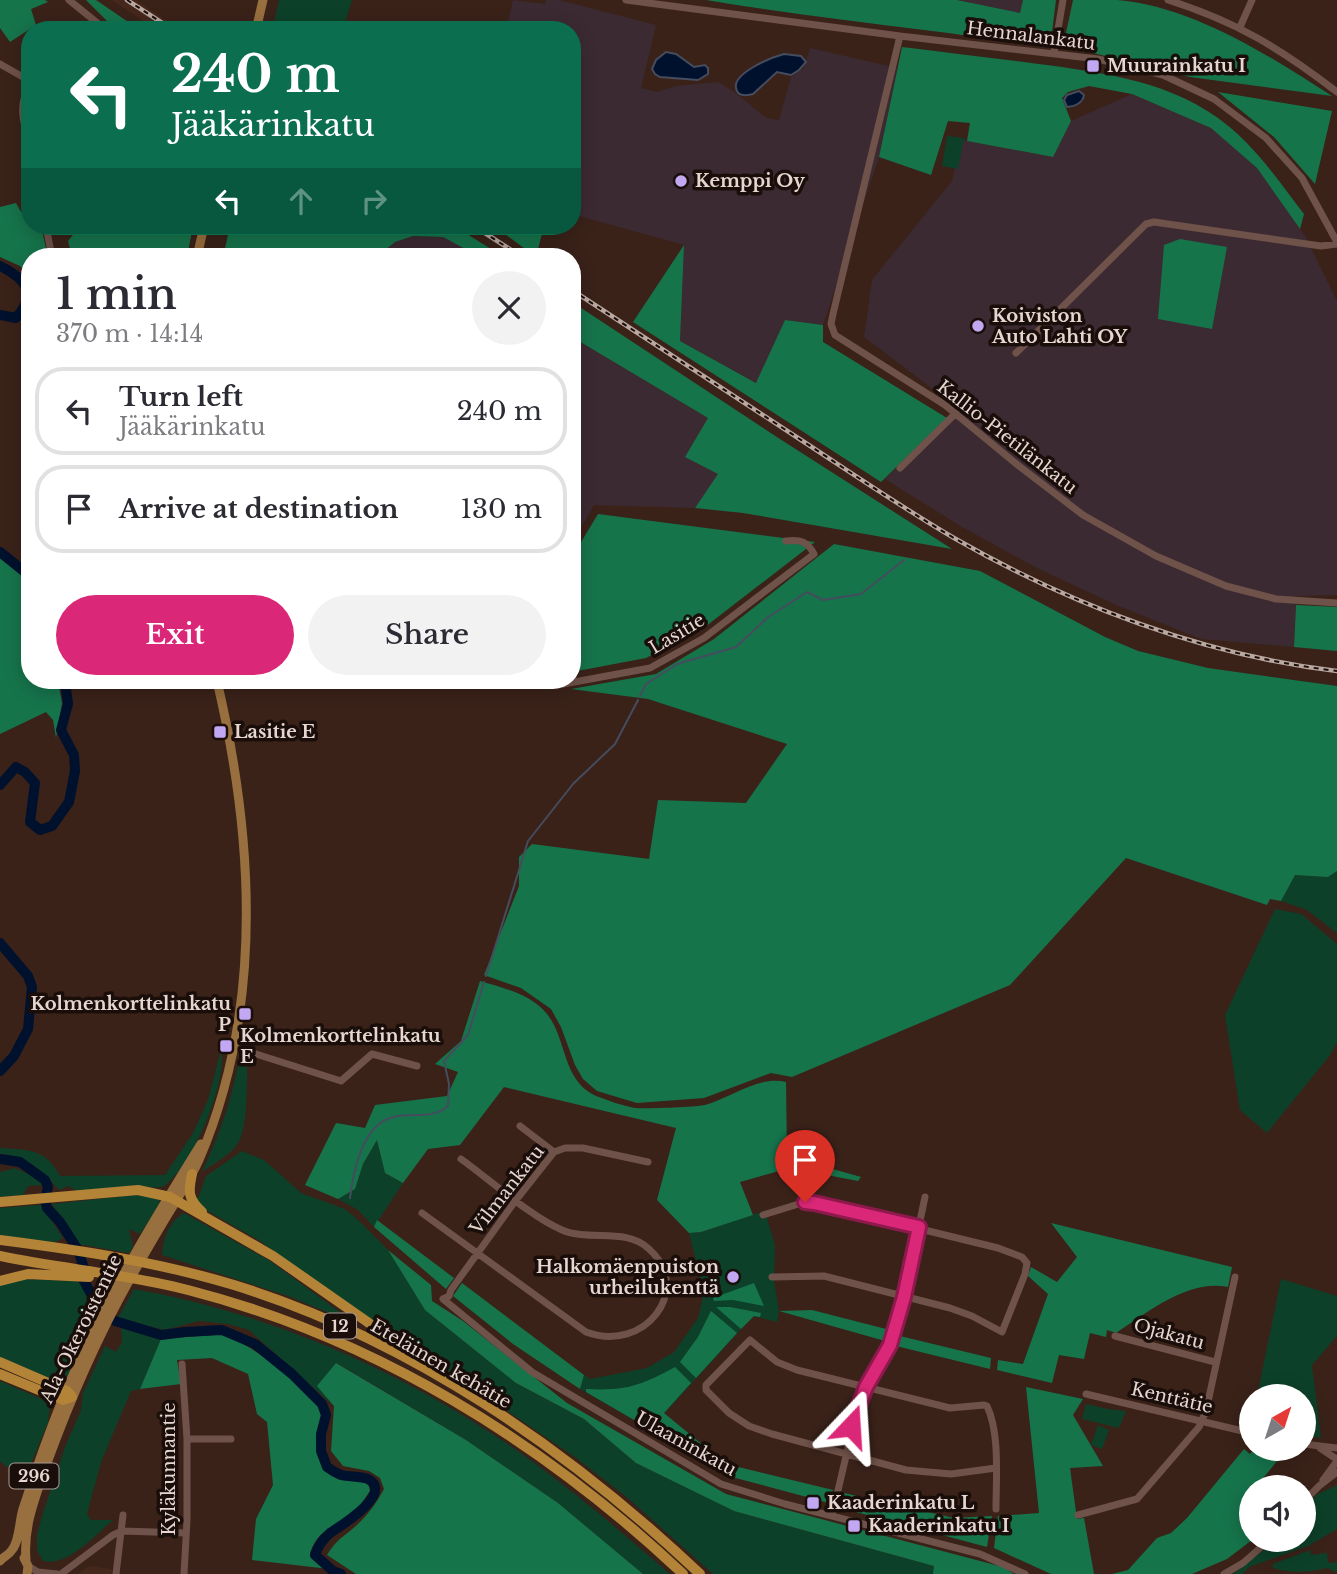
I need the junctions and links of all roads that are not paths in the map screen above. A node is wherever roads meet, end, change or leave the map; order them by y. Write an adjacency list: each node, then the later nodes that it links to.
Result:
1 (69, 0): 8 (street)
2 (263, 0): 9 (main road)
3 (626, 0): 7 (street, Hennalankatu)
4 (1063, 0): 12 (street)
5 (1168, 0): 10 (street)
6 (1252, 0): 10 (street)
7 (645, 1): 11 (street, Hennalankatu)
8 (95, 21)
9 (258, 21)
10 (1240, 27): 15 (street)
11 (900, 36): 12 (street, Hennalankatu); 18 (street, Kallio-Pietilänkatu)
12 (1054, 53): 16 (street, Hennalankatu)
13 (0, 64): 14 (street)
14 (21, 77)
15 (1337, 92)
16 (1337, 243): 17 (street)
17 (1016, 353)
18 (956, 413): 19 (street); 21 (street, Kallio-Pietilänkatu)
19 (900, 468)
20 (786, 541): 22 (street, Lasitie)
21 (1337, 603)
22 (581, 681)
23 (219, 689): 24 (main road, Ala-Okeroistentie)
24 (234, 1047): 25 (street); 27 (main road, Ala-Okeroistentie)
25 (417, 1066)
26 (520, 1126): 28 (street)
27 (211, 1128): 31 (main road, Ala-Okeroistentie / 296); 33 (main road, Ala-Okeroistentie / 296)
28 (554, 1152): 30 (street, Vilmankatu); 34 (street, Vilmankatu)
29 (461, 1158): 34 (street)
30 (648, 1163)
31 (192, 1174): 33 (main road, Ala-Okeroistentie / 296); 38 (highway)
32 (925, 1197): 39 (street)
33 (173, 1199): 35 (highway); 38 (highway); 56 (main road, Ala-Okeroistentie / 296)
34 (516, 1200): 41 (street, Vilmankatu); 41 (street)
35 (0, 1202)
36 (422, 1213): 41 (street)
37 (763, 1215): 39 (street)
38 (213, 1221): 62 (highway)
39 (919, 1227): 47 (street); 47 (street)
40 (0, 1240): 62 (highway, Eteläinen kehätie / 12)
41 (477, 1254): 48 (street, Vilmankatu)
42 (0, 1256): 43 (highway, Eteläinen kehätie / 12)
43 (66, 1271): 46 (highway); 81 (highway, Eteläinen kehätie / 12)
44 (772, 1277): 47 (street)
45 (1235, 1277): 51 (street)
46 (0, 1281)
47 (904, 1297): 54 (street)
48 (443, 1299): 72 (street, Ulaaninkatu)
49 (1115, 1336): 51 (street, Ojakatu)
50 (0, 1362): 56 (highway)
51 (1215, 1362): 57 (street)
52 (183, 1364): 59 (street, Kyläkunnantie)
53 (0, 1374): 56 (highway)
54 (866, 1387): 63 (street); 63 (street); 65 (street)
55 (1086, 1394): 57 (street, Kenttätie)
56 (67, 1396): 76 (main road, Ala-Okeroistentie / 296); 77 (main road, Ala-Okeroistentie / 296)
57 (1202, 1421): 58 (street, Kenttätie); 71 (street)
58 (1239, 1430)
59 (187, 1439): 60 (street); 74 (street, Kyläkunnantie)
60 (231, 1439)
61 (1316, 1447): 64 (street)
62 (556, 1454): 82 (highway, Eteläinen kehätie / 12)
63 (846, 1454): 65 (street); 72 (street)
64 (1337, 1456): 67 (street)
65 (996, 1468): 69 (street)
66 (1337, 1472): 67 (street)
67 (1322, 1484): 68 (street)
68 (1316, 1490)
69 (996, 1509)
70 (123, 1515): 73 (street)
71 (1077, 1515)
72 (832, 1516): 83 (street, Ulaaninkatu)
73 (122, 1531): 74 (street); 78 (street); 79 (street)
74 (186, 1533): 80 (street, Kyläkunnantie)
75 (1257, 1552): 84 (street)
76 (4, 1556): 77 (main road)
77 (27, 1567): 78 (street)
78 (59, 1574)
79 (116, 1574)
80 (184, 1574)
81 (683, 1574)
82 (700, 1574)
83 (1025, 1574)
84 (1224, 1574)

